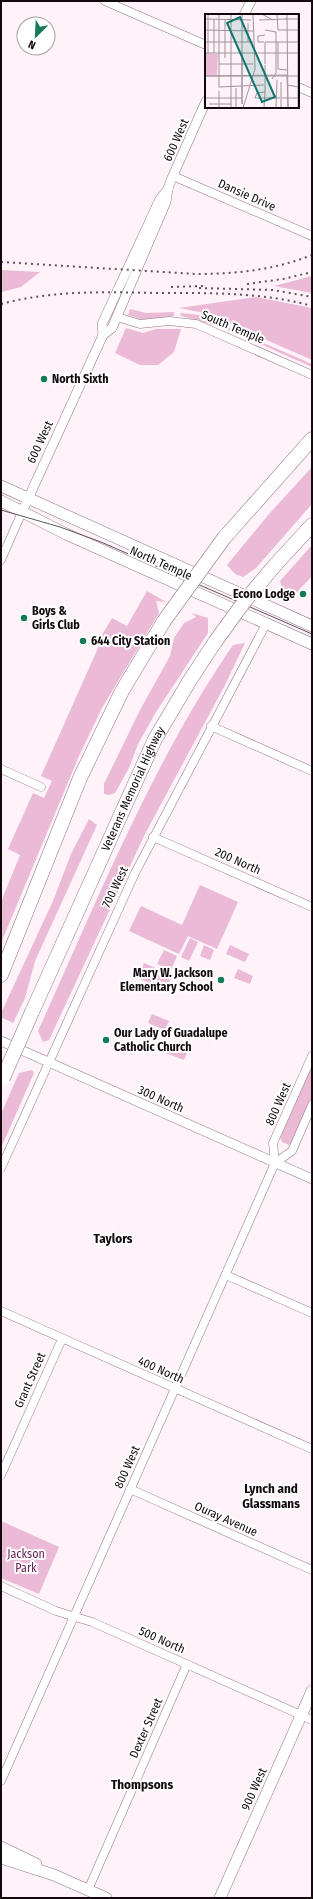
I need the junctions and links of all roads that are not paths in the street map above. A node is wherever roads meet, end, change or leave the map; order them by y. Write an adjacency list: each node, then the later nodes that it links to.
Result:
1 (105, 1): 4 (street)
2 (251, 1): 3 (street)
3 (244, 14)
4 (205, 45)
5 (299, 87): 6 (street)
6 (312, 93)
7 (205, 103): 8 (street, 600 West)
8 (173, 176): 9 (street, 600 West); 10 (street, Dansie Drive)
9 (168, 189): 11 (street, 600 West); 12 (street, 600 West)
10 (312, 236)
11 (117, 317): 12 (street, 600 West); 13 (street, South Temple)
12 (103, 334): 16 (street, 600 West)
13 (312, 375)
14 (312, 439): 30 (highway, bridge)
15 (1, 486): 16 (main road, North Temple)
16 (28, 498): 18 (street, 600 West); 22 (main road, North Temple)
17 (1, 501): 18 (main road, North Temple)
18 (22, 512): 20 (street, 600 West); 21 (main road, North Temple)
19 (312, 524): 34 (highway, Veterans Memorial Highway, bridge)
20 (1, 560)
21 (266, 624): 23 (main road, North Temple); 24 (street, 700 West)
22 (312, 626)
23 (312, 644)
24 (210, 726): 26 (street); 28 (street, 700 West)
25 (1, 769): 27 (street)
26 (312, 771)
27 (42, 787)
28 (153, 837): 29 (street, 200 North); 33 (street, 700 West)
29 (312, 907)
30 (1, 975)
31 (1, 1041): 33 (street, 300 North)
32 (312, 1056): 36 (street, 800 West)
33 (49, 1062): 36 (street, 300 North); 37 (street, 700 West)
34 (2, 1079)
35 (312, 1105): 36 (street)
36 (275, 1163): 38 (street, 300 North); 39 (street, 800 West)
37 (1, 1168)
38 (312, 1179)
39 (226, 1275): 41 (street); 43 (street, 800 West)
40 (1, 1311): 42 (street, 400 North)
41 (312, 1313)
42 (62, 1339): 43 (street, 400 North); 45 (street, Grant Street)
43 (175, 1389): 44 (street, 400 North); 46 (street, 800 West)
44 (312, 1450)
45 (1, 1475)
46 (130, 1489): 47 (street, Ouray Avenue); 49 (street, 800 West)
47 (312, 1570)
48 (1, 1586): 49 (street, 500 North)
49 (74, 1616): 50 (street, 500 North); 54 (street, 800 West)
50 (188, 1664): 52 (street, 500 North); 58 (street, Dexter Street)
51 (312, 1691): 52 (main road, 900 West)
52 (301, 1715): 53 (street, 500 North); 60 (main road, 900 West)
53 (312, 1720)
54 (1, 1781)
55 (1, 1847): 57 (main road)
56 (1, 1858): 57 (main road)
57 (54, 1875): 58 (main road)
58 (88, 1890): 59 (main road)
59 (106, 1898)
60 (220, 1898)

